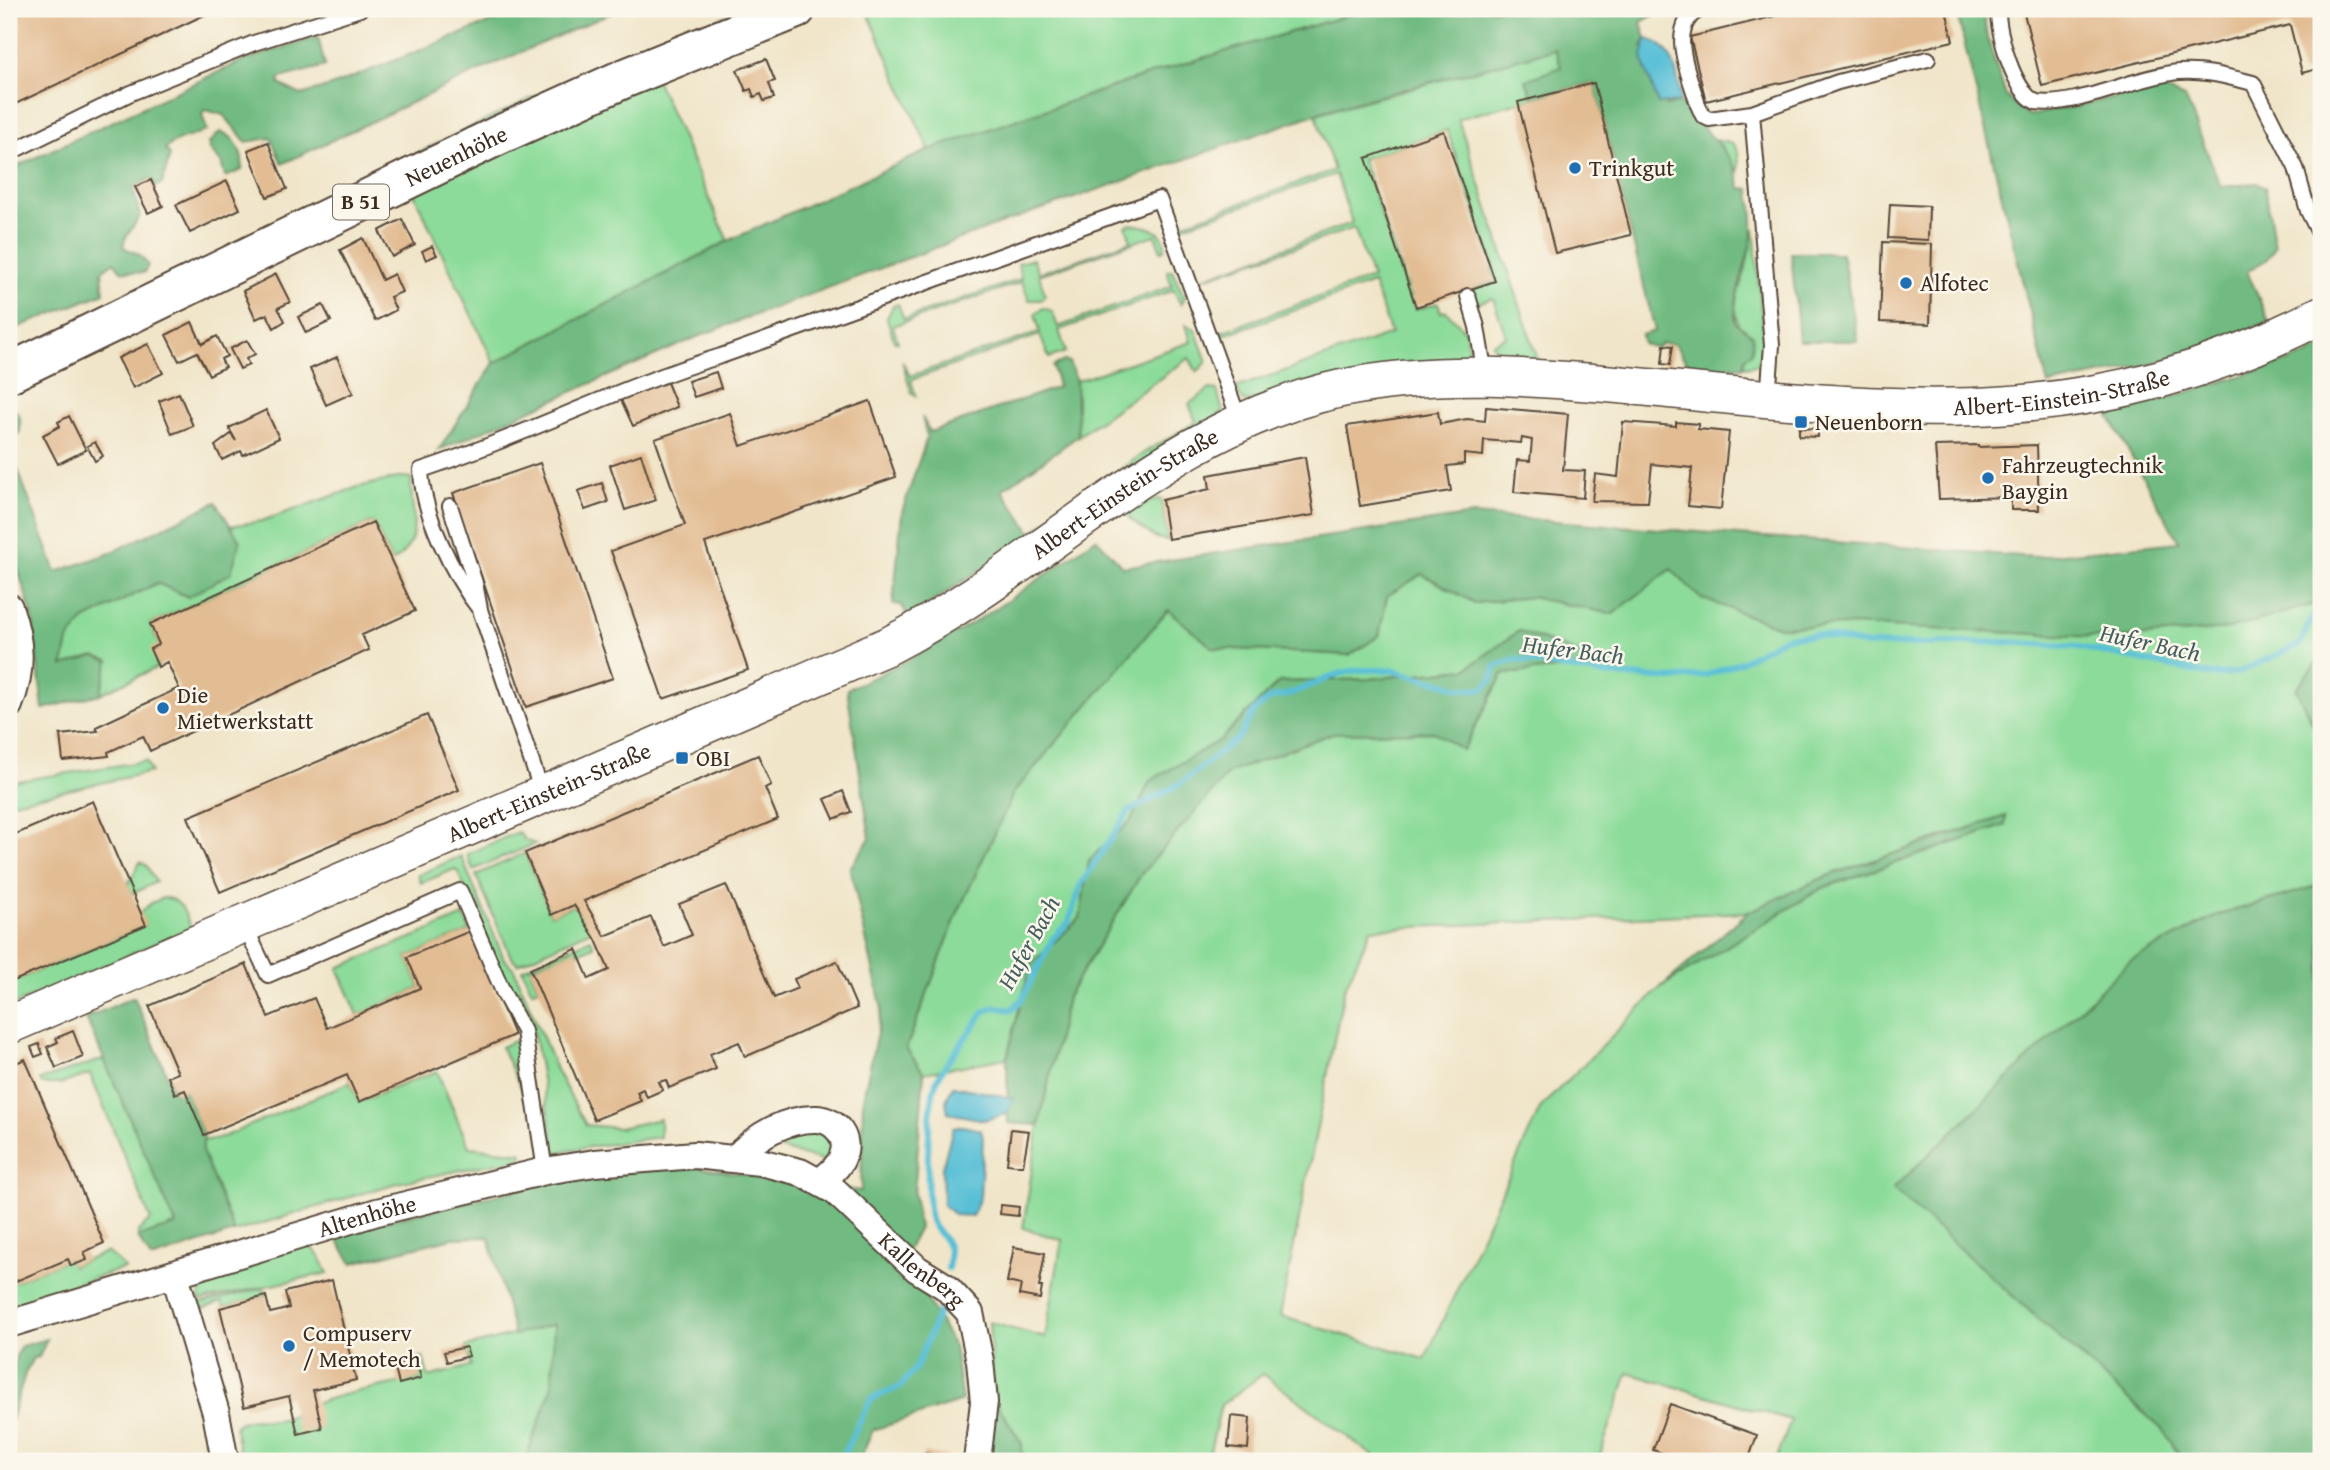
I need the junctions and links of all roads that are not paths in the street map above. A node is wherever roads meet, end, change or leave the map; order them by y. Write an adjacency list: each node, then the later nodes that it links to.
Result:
1 (360, 9): 7 (lane)
2 (796, 9): 11 (main road, Neuenhöhe / B 51)
3 (1701, 9): 6 (lane)
4 (1998, 9): 8 (lane)
5 (1928, 59): 6 (lane)
6 (1752, 113): 13 (lane)
7 (9, 153)
8 (2321, 237)
9 (1468, 296): 12 (lane)
10 (2321, 315): 13 (street, Albert-Einstein-Straße)
11 (16, 366)
12 (1485, 375): 13 (street, Albert-Einstein-Straße); 14 (street, Albert-Einstein-Straße)
13 (1768, 399)
14 (1240, 422): 17 (lane); 19 (street, Albert-Einstein-Straße)
15 (450, 506): 17 (lane)
16 (9, 607): 18 (street)
17 (480, 610): 19 (lane)
18 (9, 705)
19 (544, 796): 20 (street, Albert-Einstein-Straße)
20 (244, 924): 21 (street, Albert-Einstein-Straße); 23 (lane)
21 (9, 1025)
22 (736, 1159): 23 (street, Altenhöhe); 24 (street, Altenhöhe); 24 (street)
23 (545, 1171): 26 (street, Altenhöhe)
24 (820, 1182): 25 (street, Altenhöhe)
25 (857, 1211): 29 (street, Kallenberg)
26 (176, 1275): 27 (street, Altenhöhe); 28 (street)
27 (9, 1324)
28 (225, 1461)
29 (977, 1461)

